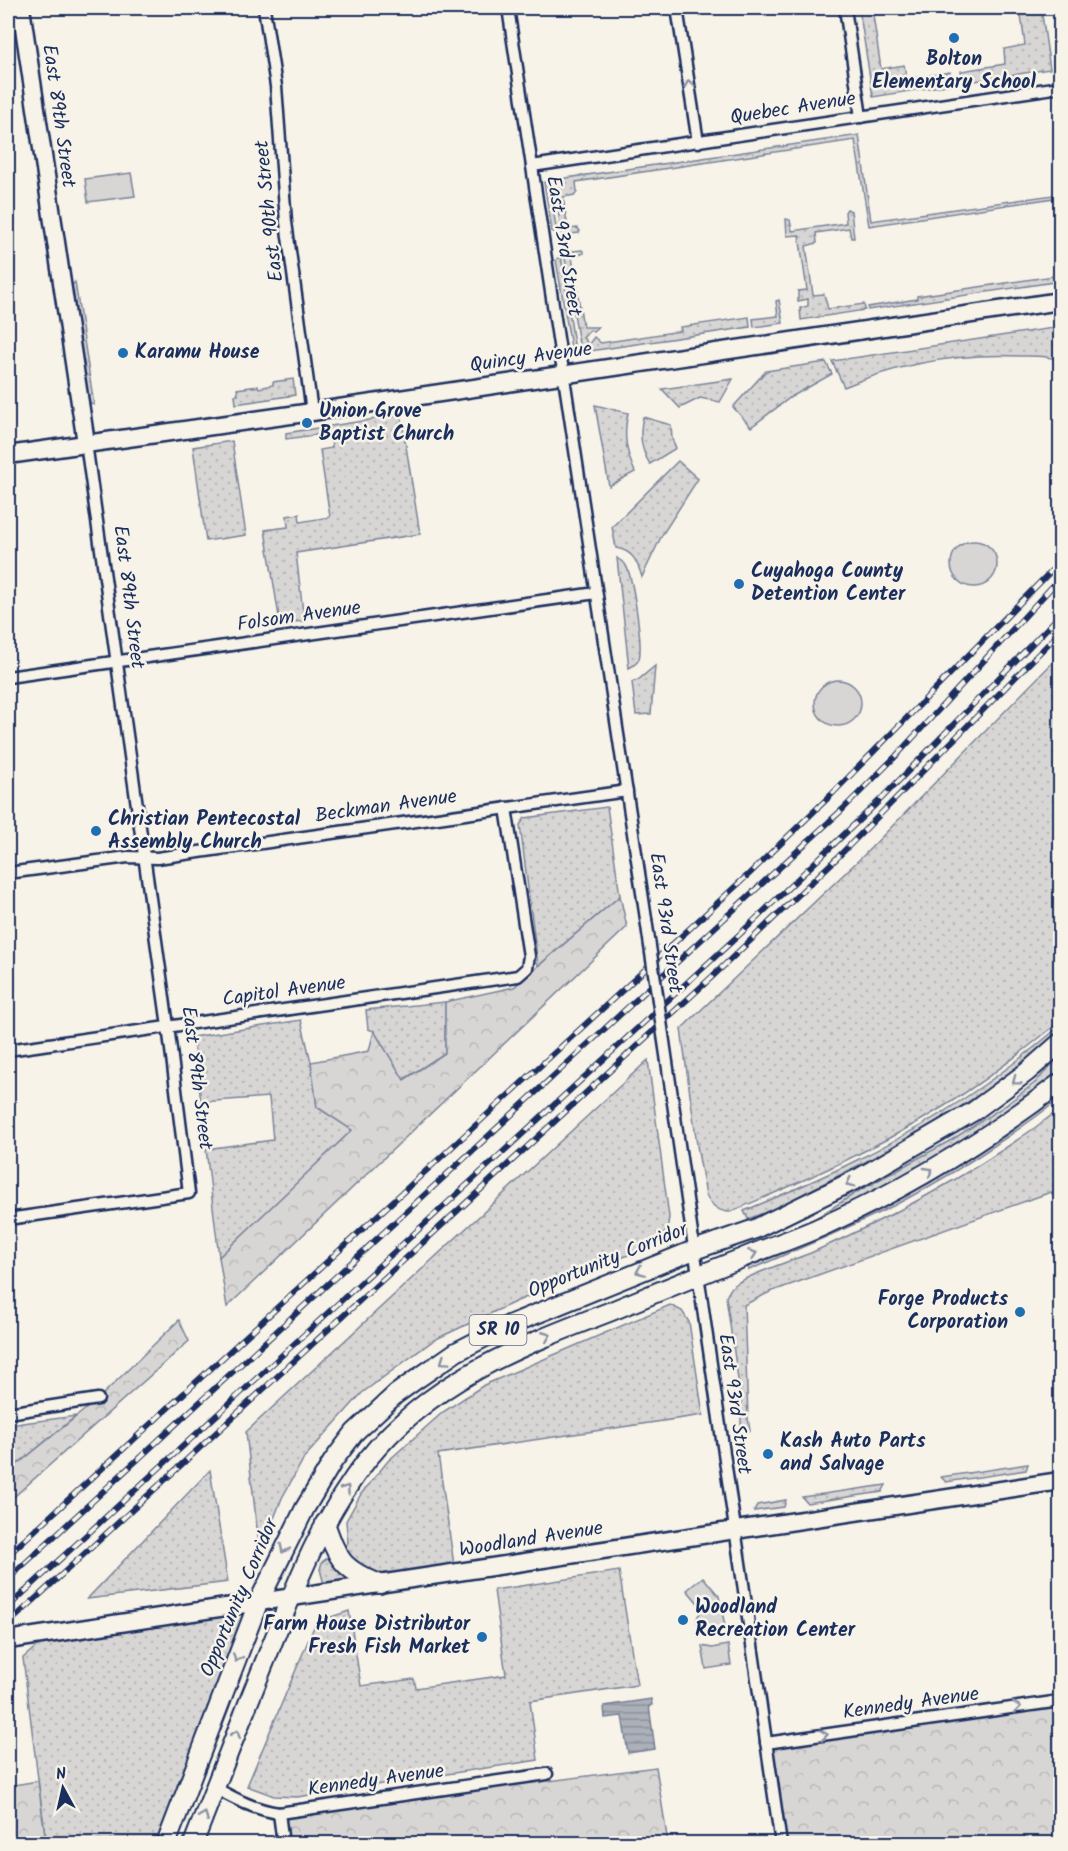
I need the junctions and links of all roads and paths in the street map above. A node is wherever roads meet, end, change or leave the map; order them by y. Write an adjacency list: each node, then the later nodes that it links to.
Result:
1 (21, 8): 13 (street, East 89th Street)
2 (264, 8): 12 (street, East 90th Street)
3 (508, 8): 9 (street, East 93rd Street)
4 (677, 8): 8 (street, one-way to 4)
5 (845, 8): 7 (street)
6 (1060, 87): 7 (street, Quebec Avenue)
7 (861, 117): 8 (street, Quebec Avenue)
8 (698, 142): 9 (street, Quebec Avenue)
9 (532, 166): 11 (street, East 93rd Street)
10 (1060, 301): 11 (street, Quincy Avenue)
11 (564, 374): 12 (street, Quincy Avenue); 15 (street, East 93rd Street)
12 (312, 412): 13 (street, Quincy Avenue)
13 (86, 444): 14 (street, Quincy Avenue); 16 (street, East 89th Street)
14 (8, 455)
15 (596, 593): 16 (street, Folsom Avenue); 18 (street, East 93rd Street)
16 (116, 662): 17 (street, Folsom Avenue); 20 (street, East 89th Street)
17 (8, 677)
18 (627, 791): 19 (street, Beckman Avenue); 27 (street, East 93rd Street, bridge)
19 (507, 808): 20 (street, Beckman Avenue); 22 (street, Capitol Avenue)
20 (143, 857): 21 (street, Beckman Avenue); 22 (street, East 89th Street)
21 (8, 873)
22 (168, 1026): 24 (street, Capitol Avenue); 26 (street, East 89th Street)
23 (1060, 1043): 27 (main road, Opportunity Corridor / SR 10, one-way to 27)
24 (8, 1050)
25 (1060, 1083): 28 (main road, SR 10, one-way to 25)
26 (8, 1219)
27 (694, 1250): 28 (street, East 93rd Street); 36 (main road, Opportunity Corridor / SR 10, one-way to 36)
28 (698, 1275): 32 (main road, SR 10, one-way to 28); 33 (street, East 93rd Street)
29 (98, 1399): 30 (street)
30 (8, 1413)
31 (1060, 1481): 33 (street, Woodland Avenue)
32 (326, 1522): 34 (main road); 35 (main road, SR 10)
33 (734, 1530): 34 (street, Woodland Avenue); 39 (street, East 93rd Street)
34 (380, 1584): 35 (street, Woodland Avenue)
35 (291, 1597): 36 (street, Woodland Avenue); 41 (main road, SR 10, one-way to 35)
36 (258, 1603): 37 (street, Woodland Avenue); 43 (main road, Opportunity Corridor / SR 10, one-way to 43)
37 (8, 1640)
38 (1060, 1701): 39 (street, Kennedy Avenue, one-way to 38)
39 (766, 1743): 46 (street, East 93rd Street)
40 (547, 1774): 42 (street, Kennedy Avenue)
41 (215, 1788): 42 (street, Kennedy Avenue); 44 (main road, SR 10, one-way to 41)
42 (279, 1813): 45 (street)
43 (166, 1844)
44 (193, 1844)
45 (283, 1844)
46 (781, 1844)

